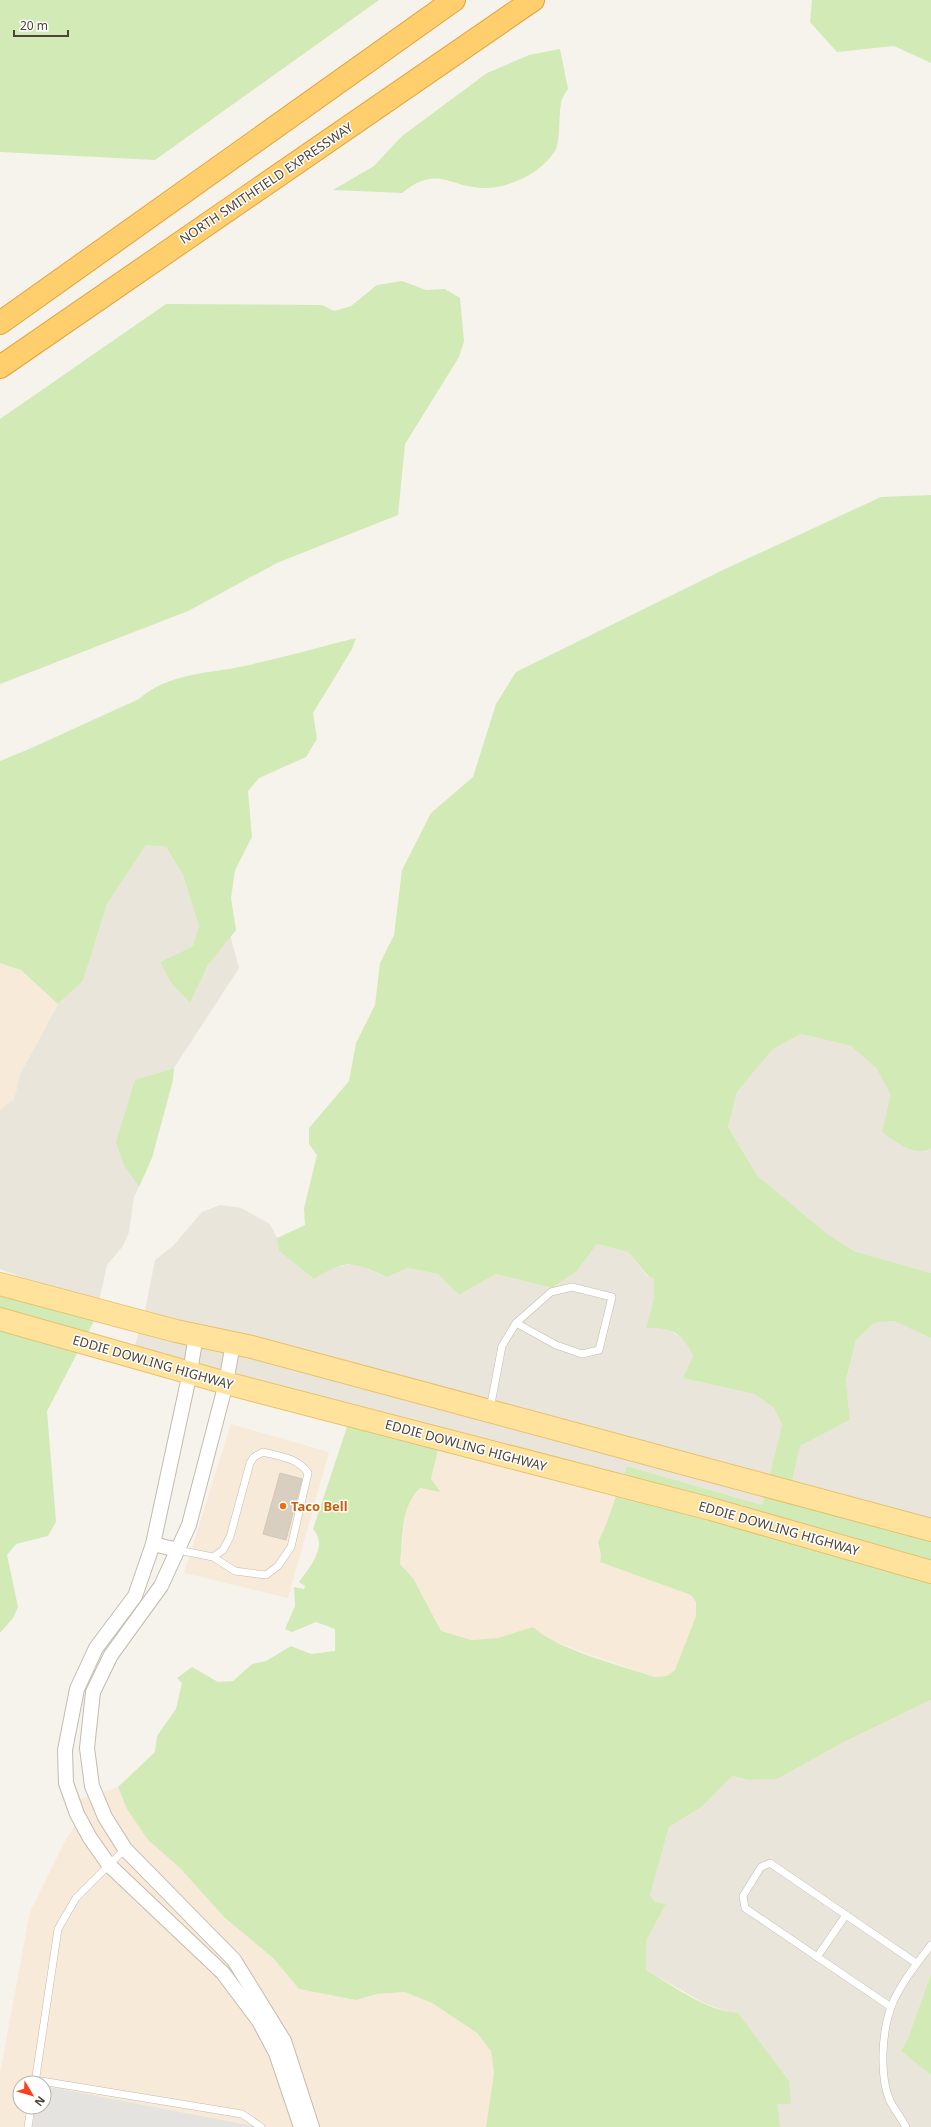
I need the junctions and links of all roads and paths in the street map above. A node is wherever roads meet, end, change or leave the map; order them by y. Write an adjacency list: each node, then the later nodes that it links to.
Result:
1 (454, 0): 3 (highway)
2 (533, 0): 4 (highway, NORTH SMITHFIELD EXPRESSWAY)
3 (0, 323)
4 (0, 367)
5 (0, 1284): 8 (main road)
6 (0, 1319): 10 (main road, EDDIE DOWLING HIGHWAY)
7 (516, 1323): 7 (lane); 12 (lane)
8 (196, 1335): 9 (main road); 10 (street)
9 (233, 1343): 11 (street); 12 (main road)
10 (190, 1372): 11 (main road, EDDIE DOWLING HIGHWAY); 14 (street)
11 (226, 1383): 15 (street); 17 (main road, EDDIE DOWLING HIGHWAY)
12 (490, 1411): 13 (main road)
13 (931, 1530)
14 (153, 1544): 15 (street); 19 (street)
15 (178, 1550): 16 (lane); 18 (street)
16 (213, 1557): 16 (lane)
17 (931, 1572)
18 (125, 1849): 19 (lane); 31 (street)
19 (109, 1865): 25 (lane); 30 (street)
20 (846, 1915): 22 (lane); 22 (lane); 23 (lane)
21 (931, 1945): 23 (lane)
22 (817, 1957): 24 (lane)
23 (916, 1963): 24 (lane)
24 (891, 2007): 32 (lane)
25 (36, 2075)
26 (52, 2084): 29 (lane)
27 (30, 2115): 28 (lane)
28 (28, 2127)
29 (261, 2127)
30 (300, 2127)
31 (312, 2127)
32 (906, 2127)

